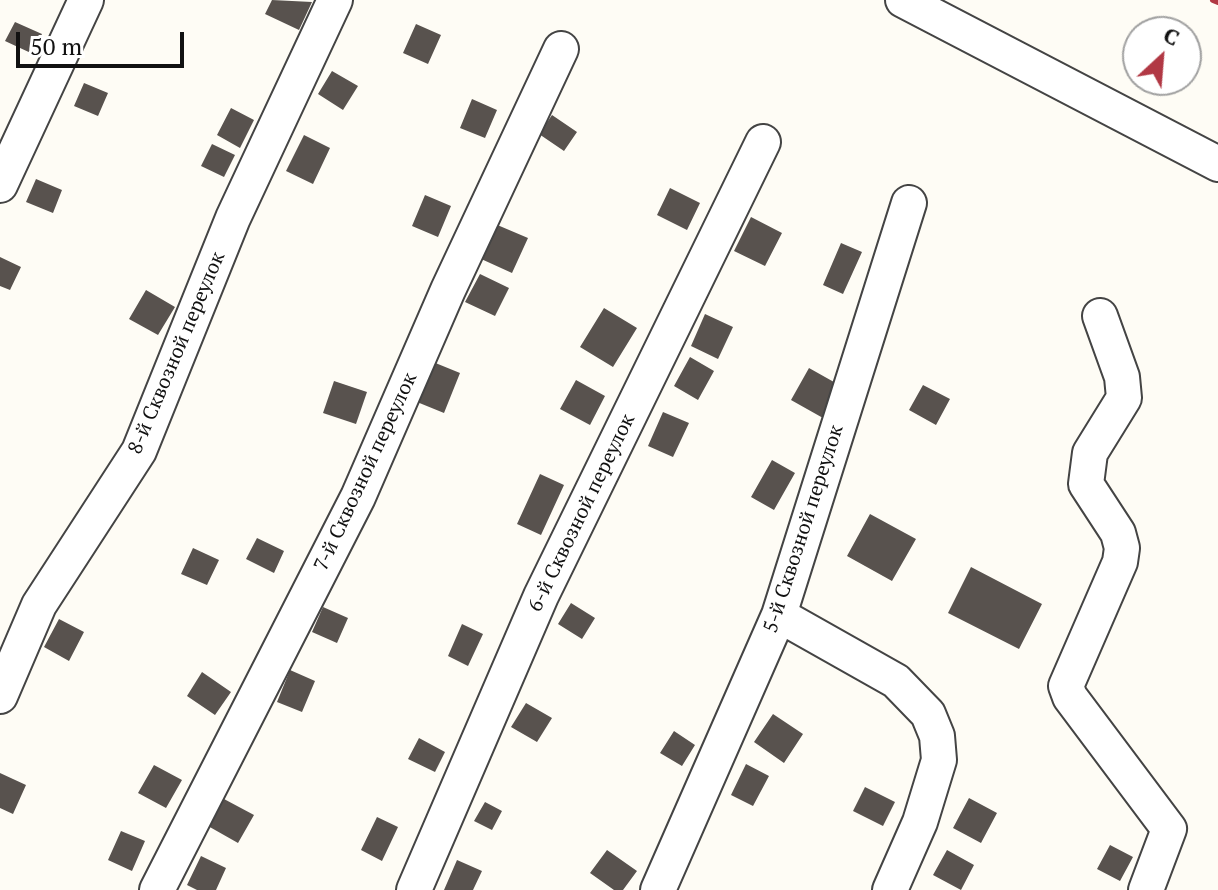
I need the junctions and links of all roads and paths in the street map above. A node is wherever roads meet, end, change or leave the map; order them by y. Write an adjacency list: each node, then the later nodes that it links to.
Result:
1 (86, 0): 7 (street)
2 (335, 0): 11 (street, 8-й Сквозной переулок)
3 (903, 0): 6 (street)
4 (561, 49): 12 (street, 7-й Сквозной переулок)
5 (763, 142): 13 (street, 6-й Сквозной переулок)
6 (1218, 164)
7 (0, 185)
8 (909, 203): 10 (street, 5-й Сквозной переулок)
9 (1100, 316): 16 (street)
10 (779, 615): 14 (street, 5-й Сквозной переулок); 15 (street)
11 (0, 696)
12 (157, 890)
13 (414, 890)
14 (658, 890)
15 (890, 890)
16 (1146, 890)

